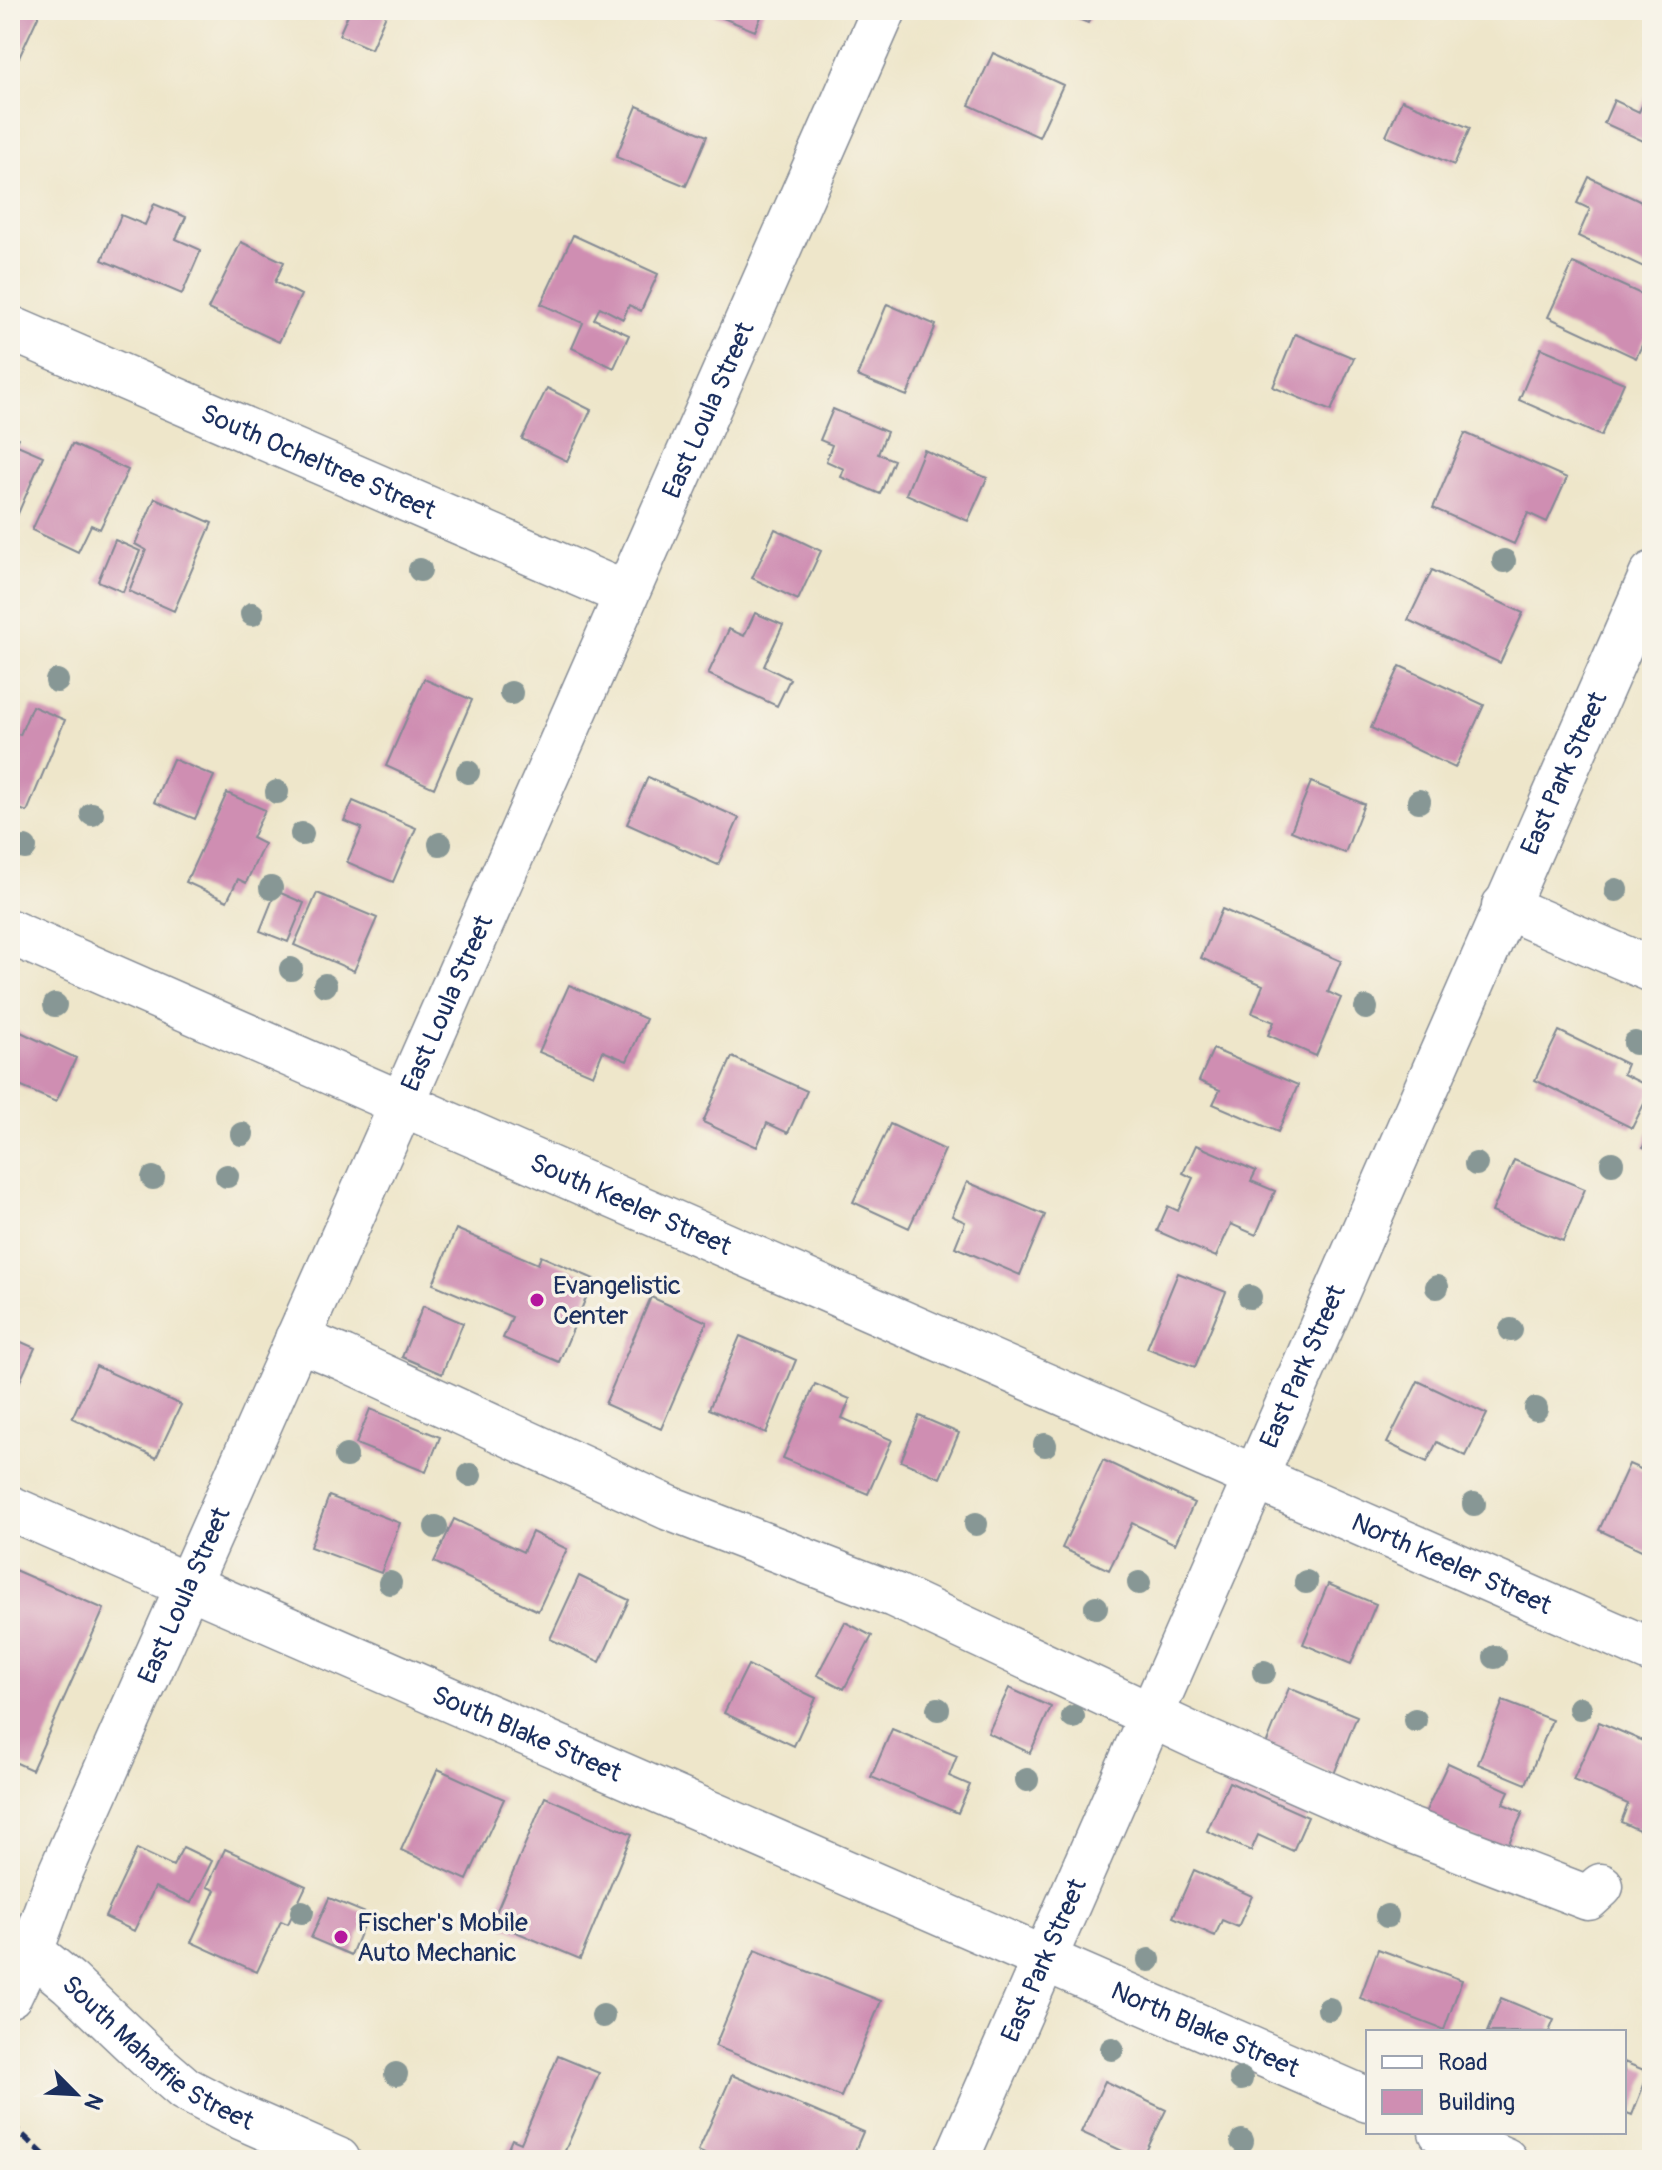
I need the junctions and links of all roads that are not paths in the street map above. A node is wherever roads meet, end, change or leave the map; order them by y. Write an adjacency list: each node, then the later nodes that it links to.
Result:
1 (884, 10): 4 (street, East Loula Street)
2 (10, 328): 4 (street, South Ocheltree Street)
3 (1652, 574): 5 (street, East Park Street)
4 (626, 594): 8 (street, East Loula Street)
5 (1504, 906): 7 (street); 10 (street, East Park Street)
6 (10, 932): 8 (street, South Keeler Street)
7 (1652, 970)
8 (402, 1104): 9 (street, East Loula Street); 10 (street, South Keeler Street)
9 (297, 1339): 12 (street, East Loula Street); 14 (street)
10 (1253, 1476): 13 (street, North Keeler Street); 14 (street, East Park Street)
11 (10, 1508): 12 (street, South Blake Street)
12 (189, 1586): 16 (street, East Loula Street); 17 (street, South Blake Street)
13 (1652, 1651)
14 (1150, 1715): 15 (street); 17 (street, East Park Street)
15 (1601, 1886)
16 (31, 1951): 18 (street, East Loula Street); 21 (street, South Mahaffie Street)
17 (1044, 1959): 19 (street, North Blake Street); 22 (street, East Park Street)
18 (10, 1995)
19 (1366, 2099)
20 (1446, 2134): 23 (street)
21 (338, 2160)
22 (956, 2160)
23 (1505, 2160)

